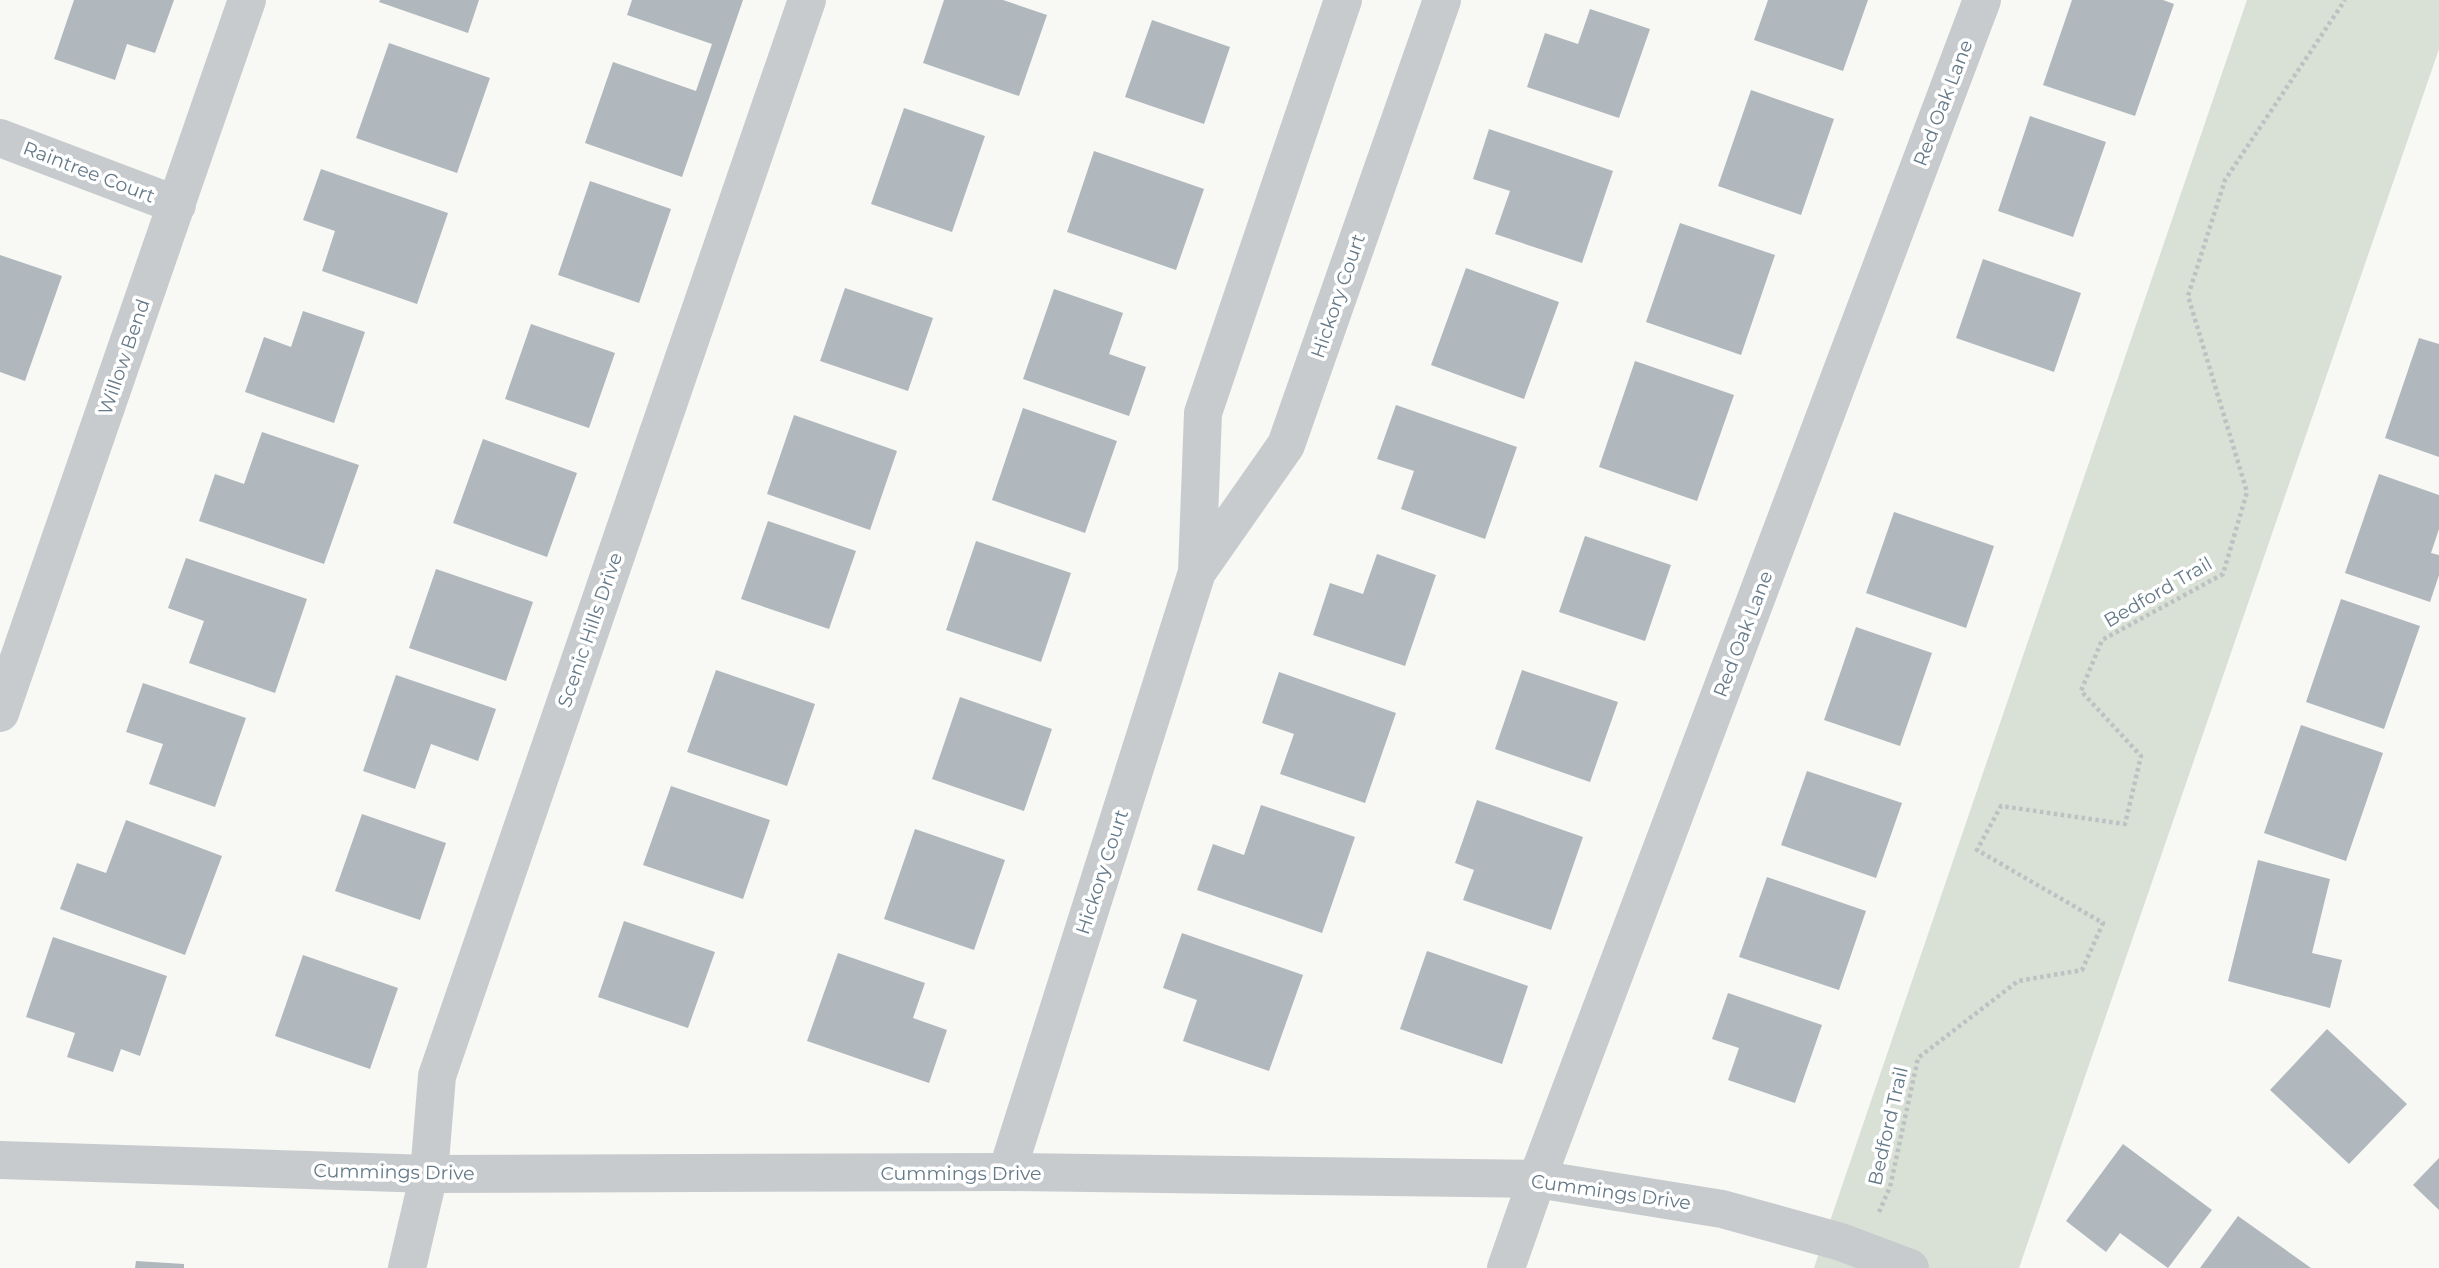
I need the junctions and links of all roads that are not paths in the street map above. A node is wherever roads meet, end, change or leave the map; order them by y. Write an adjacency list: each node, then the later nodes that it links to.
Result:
1 (247, 0): 7 (street, Willow Bend)
2 (807, 0): 12 (street, Scenic Hills Drive)
3 (1343, 0): 8 (street, Hickory Court)
4 (1442, 0): 8 (street, Hickory Court)
5 (1982, 0): 13 (street, Red Oak Lane)
6 (0, 138): 7 (street, Raintree Court)
7 (177, 205): 9 (street, Willow Bend)
8 (1197, 572): 11 (street, Hickory Court)
9 (0, 713)
10 (0, 1160): 12 (street, Cummings Drive)
11 (1007, 1172): 12 (street, Cummings Drive); 13 (street, Cummings Drive)
12 (429, 1174): 14 (street, Scenic Hills Drive)
13 (1537, 1179): 15 (street, Red Oak Lane); 16 (street, Cummings Drive)
14 (407, 1268)
15 (1506, 1268)
16 (1910, 1268)

